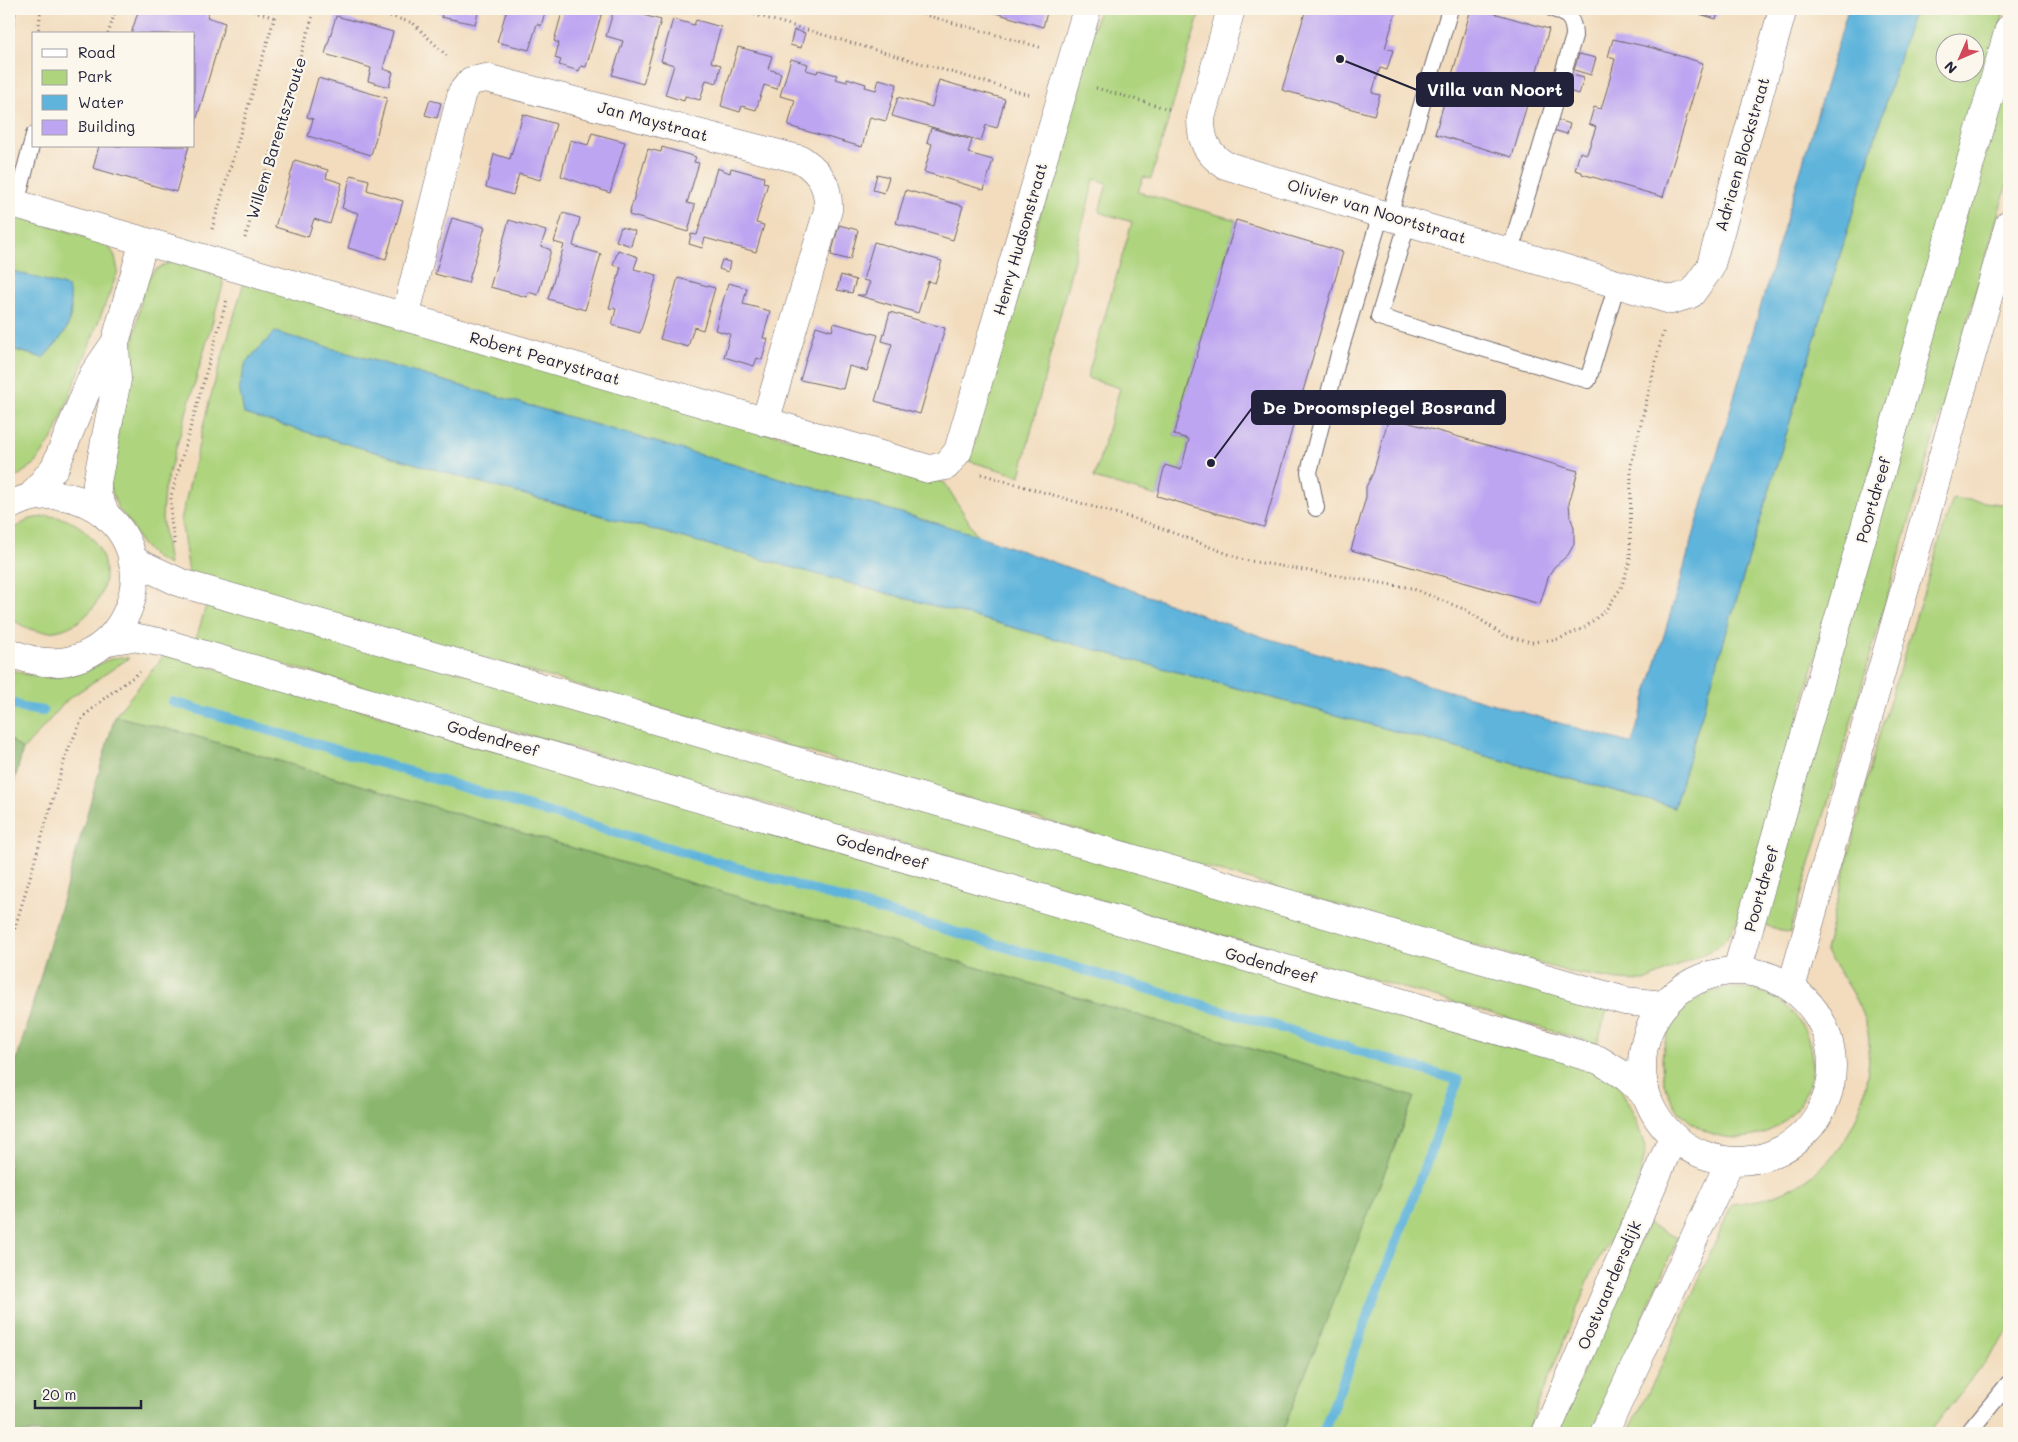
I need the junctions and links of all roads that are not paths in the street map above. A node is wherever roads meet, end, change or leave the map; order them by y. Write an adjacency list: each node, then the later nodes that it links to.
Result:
1 (1087, 9): 18 (main road, Henry Hudsonstraat)
2 (1232, 9): 9 (main road, Olivier van Noortstraat)
3 (1450, 9): 9 (lane)
4 (1553, 9): 12 (lane)
5 (1783, 9): 14 (main road, Adriaen Blockstraat)
6 (2009, 29): 25 (main road, Poortdreef)
7 (32, 142): 8 (lane)
8 (13, 203): 11 (main road, Robert Pearystraat)
9 (1393, 217): 12 (main road, Olivier van Noortstraat); 13 (lane); 20 (lane)
10 (2009, 224): 26 (main road)
11 (144, 241): 15 (main road, Robert Pearystraat); 16 (main road)
12 (1510, 252): 13 (main road, Olivier van Noortstraat)
13 (1617, 284): 14 (main road, Olivier van Noortstraat)
14 (1681, 297)
15 (405, 317): 17 (main road, Robert Pearystraat); 17 (main road, Jan Maystraat)
16 (115, 343): 19 (main road); 21 (main road)
17 (765, 422): 18 (main road, Robert Pearystraat)
18 (946, 466)
19 (20, 501): 21 (main road)
20 (1316, 508)
21 (107, 517): 22 (main road)
22 (132, 560): 23 (main road); 27 (main road)
23 (108, 641): 24 (main road); 28 (main road, Godendreef)
24 (9, 652)
25 (1737, 970): 26 (main road); 27 (main road)
26 (1791, 988): 30 (main road)
27 (1663, 1005): 28 (main road)
28 (1646, 1094): 29 (main road)
29 (1673, 1137): 30 (main road); 32 (main road, Oostvaardersdijk)
30 (1730, 1161): 33 (main road)
31 (2009, 1384): 34 (lane)
32 (1546, 1433)
33 (1604, 1433)
34 (1968, 1433)

